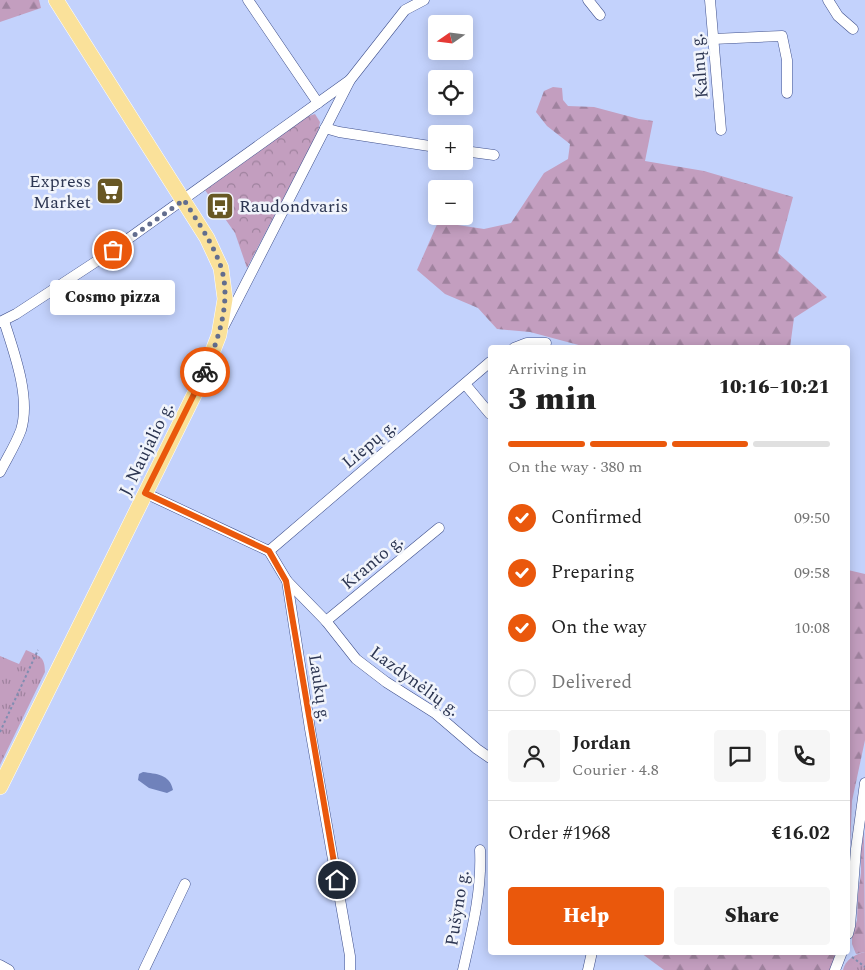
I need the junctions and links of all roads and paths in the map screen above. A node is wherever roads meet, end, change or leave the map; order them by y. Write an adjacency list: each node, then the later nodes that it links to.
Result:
1 (56, 0): 18 (main road, J. Naujalio g.)
2 (248, 0): 12 (street)
3 (424, 0): 10 (street)
4 (588, 0): 7 (street)
5 (710, 0): 9 (street, Kalnų g.)
6 (828, 0): 8 (street)
7 (600, 15)
8 (852, 29)
9 (713, 39): 11 (street); 14 (street, Kalnų g.)
10 (350, 80): 12 (street); 13 (street)
11 (787, 92)
12 (318, 103): 18 (street)
13 (325, 128): 15 (street); 20 (street)
14 (721, 130)
15 (428, 146)
16 (473, 152): 17 (street)
17 (494, 155)
18 (184, 200): 19 (street); 20 (main road, J. Naujalio g.)
19 (2, 321): 26 (street)
20 (219, 335): 27 (main road, J. Naujalio g.)
21 (546, 343): 22 (street)
22 (521, 345)
23 (488, 364): 24 (street, Liepų g.)
24 (465, 384): 25 (street); 29 (street, Liepų g.)
25 (488, 412)
26 (0, 472)
27 (145, 493): 29 (street); 36 (main road, J. Naujalio g.)
28 (439, 528): 31 (street, Kranto g.)
29 (269, 551): 30 (street, Laukų g.)
30 (286, 581): 31 (street, Lazdynėlių g.); 47 (street, Laukų g.)
31 (326, 621): 34 (street, Lazdynėlių g.)
32 (38, 650): 33 (path)
33 (0, 732)
34 (488, 757)
35 (865, 783): 39 (street)
36 (0, 787)
37 (480, 850): 48 (street, Pušyno g.)
38 (186, 884): 46 (street)
39 (850, 926)
40 (591, 955): 49 (street)
41 (842, 955): 50 (street)
42 (848, 955): 44 (path)
43 (0, 965): 45 (street)
44 (865, 967)
45 (9, 970)
46 (144, 970)
47 (350, 970)
48 (463, 970)
49 (588, 970)
50 (835, 970)

